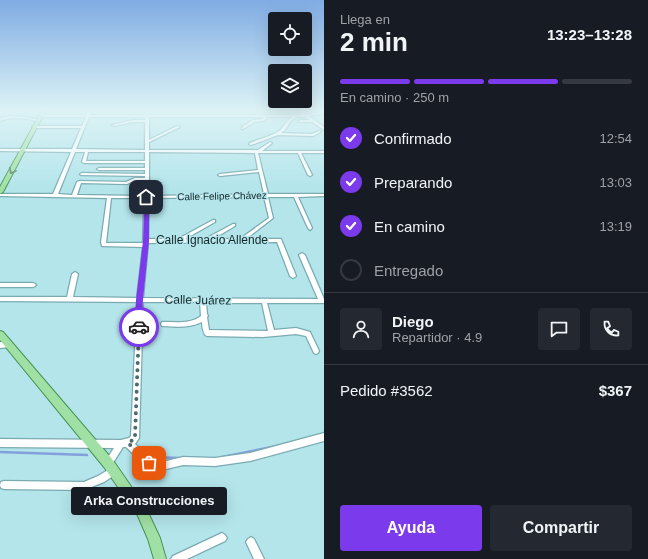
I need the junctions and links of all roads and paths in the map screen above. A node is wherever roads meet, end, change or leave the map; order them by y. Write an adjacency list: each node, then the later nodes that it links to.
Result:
1 (29, 136): 10 (main road)
2 (78, 136): 11 (street)
3 (147, 136): 6 (street, Calle Ignacio Allende)
4 (159, 136): 6 (street)
5 (272, 136): 8 (street)
6 (147, 142): 13 (street, Calle Ignacio Allende)
7 (270, 143): 14 (street)
8 (251, 144)
9 (0, 150): 10 (street)
10 (23, 150): 11 (street); 24 (main road, one-way to 24)
11 (72, 150): 12 (street); 29 (street)
12 (87, 150): 13 (street); 17 (street)
13 (147, 150): 14 (street); 17 (street, Calle Ignacio Allende)
14 (258, 151): 15 (street); 19 (street)
15 (299, 152): 16 (street); 23 (street)
16 (324, 152)
17 (147, 162): 21 (street, Calle Ignacio Allende)
18 (99, 169): 21 (street)
19 (260, 171): 22 (street); 25 (street)
20 (82, 174): 21 (street)
21 (147, 174): 30 (street); 32 (street, Calle Ignacio Allende)
22 (220, 175)
23 (310, 175)
24 (0, 192)
25 (265, 195): 26 (street, Calle Felipe Chávez); 32 (street, Calle Felipe Chávez); 38 (street)
26 (295, 195): 27 (street, Calle Felipe Chávez); 35 (street)
27 (324, 195)
28 (0, 196): 29 (street, Calle Felipe Chávez)
29 (55, 196): 30 (street, Calle Felipe Chávez)
30 (74, 196): 31 (street, Calle Felipe Chávez)
31 (109, 197): 32 (street, Calle Felipe Chávez); 39 (street)
32 (146, 197): 39 (street, Calle Ignacio Allende)
33 (213, 221): 36 (street)
34 (233, 225): 37 (street)
35 (310, 228)
36 (180, 240): 37 (street, Calle Ignacio Allende); 39 (street, Calle Ignacio Allende)
37 (207, 240): 38 (street, Calle Ignacio Allende)
38 (241, 240): 42 (street, Calle Ignacio Allende)
39 (146, 243): 47 (street, Calle Ignacio Allende)
40 (302, 255): 50 (street)
41 (75, 274): 45 (street)
42 (293, 276)
43 (0, 285): 44 (street)
44 (33, 285)
45 (70, 298): 46 (street, Calle Juárez); 47 (street, Calle Juárez)
46 (0, 299)
47 (140, 300): 48 (street, Calle Juárez); 59 (street, Calle Ignacio Allende)
48 (203, 301): 49 (street, Calle Juárez); 51 (street)
49 (264, 301): 50 (street, Calle Juárez); 53 (street)
50 (323, 301)
51 (204, 316): 52 (street); 53 (street)
52 (164, 324)
53 (272, 333): 56 (street)
54 (0, 334): 55 (main road)
55 (5, 345): 60 (main road)
56 (316, 351)
57 (324, 437): 59 (street)
58 (0, 443): 60 (street)
59 (127, 443): 60 (street); 61 (street)
60 (93, 444): 61 (main road)
61 (110, 467): 62 (street); 65 (main road)
62 (4, 485)
63 (222, 538): 66 (street)
64 (251, 542): 67 (street)
65 (160, 559)
66 (176, 559)
67 (259, 559)

